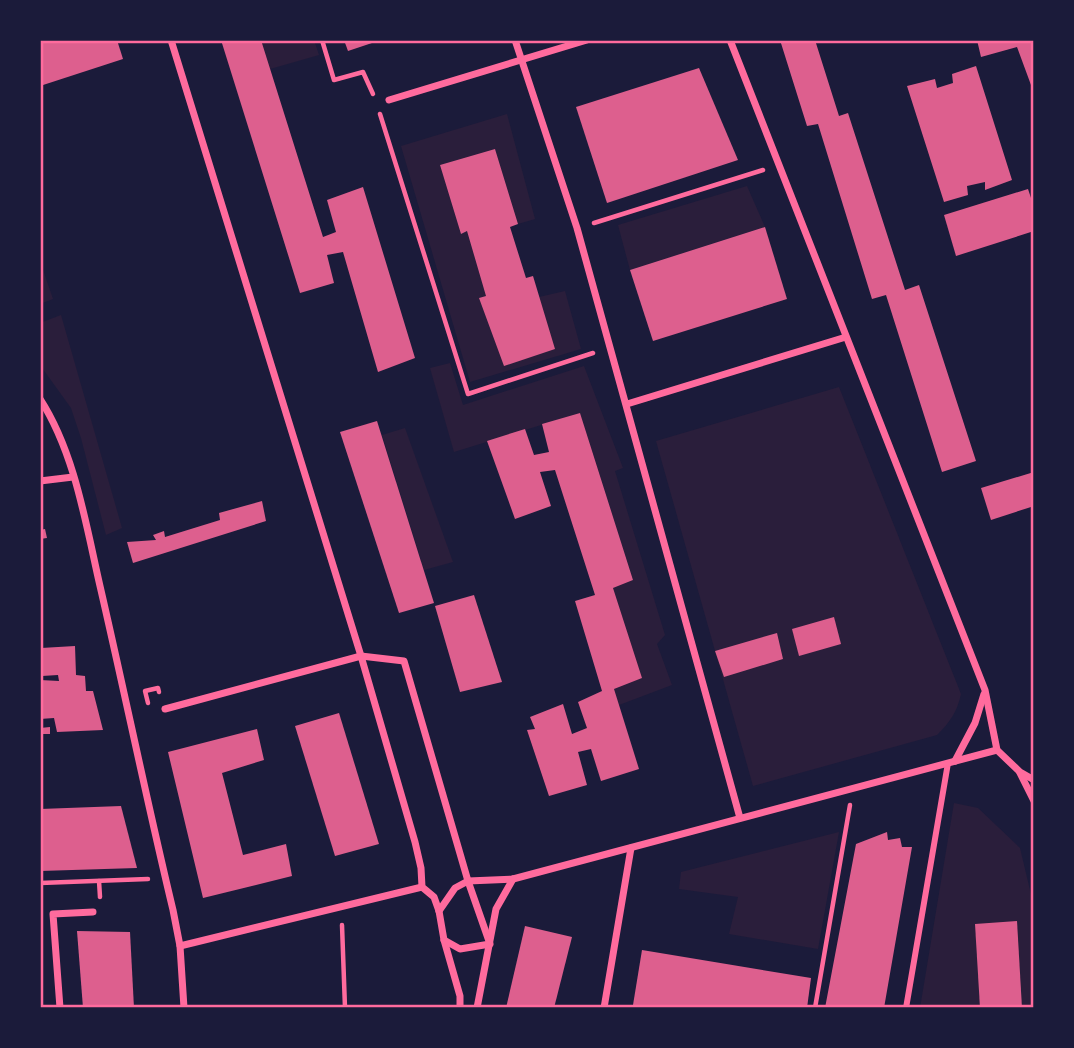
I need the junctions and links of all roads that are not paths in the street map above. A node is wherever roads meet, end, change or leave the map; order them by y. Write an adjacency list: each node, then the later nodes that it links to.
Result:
1 (171, 40): 12 (street)
2 (515, 40): 5 (street)
3 (587, 40): 5 (street)
4 (730, 40): 7 (street)
5 (521, 60): 6 (street); 9 (street)
6 (389, 100)
7 (846, 337): 9 (street); 13 (street)
8 (40, 399): 10 (street)
9 (627, 404): 20 (street)
10 (74, 477): 11 (street); 29 (street)
11 (40, 481)
12 (360, 656): 14 (street); 23 (street); 24 (street)
13 (985, 690): 15 (street); 16 (street)
14 (165, 709)
15 (997, 750): 16 (street); 17 (street)
16 (951, 762): 20 (street); 35 (street)
17 (1020, 772): 18 (street); 19 (street)
18 (1034, 780)
19 (1034, 801)
20 (740, 818): 21 (street)
21 (631, 848): 22 (street); 34 (street)
22 (513, 879): 23 (street); 28 (street)
23 (468, 881): 25 (street); 28 (street)
24 (422, 887): 25 (street); 29 (street)
25 (439, 911): 27 (street)
26 (93, 912): 30 (street)
27 (444, 940): 28 (street); 32 (street)
28 (490, 944): 33 (street)
29 (180, 946): 31 (street)
30 (60, 1008)
31 (184, 1008)
32 (460, 1008)
33 (477, 1008)
34 (604, 1008)
35 (906, 1008)

